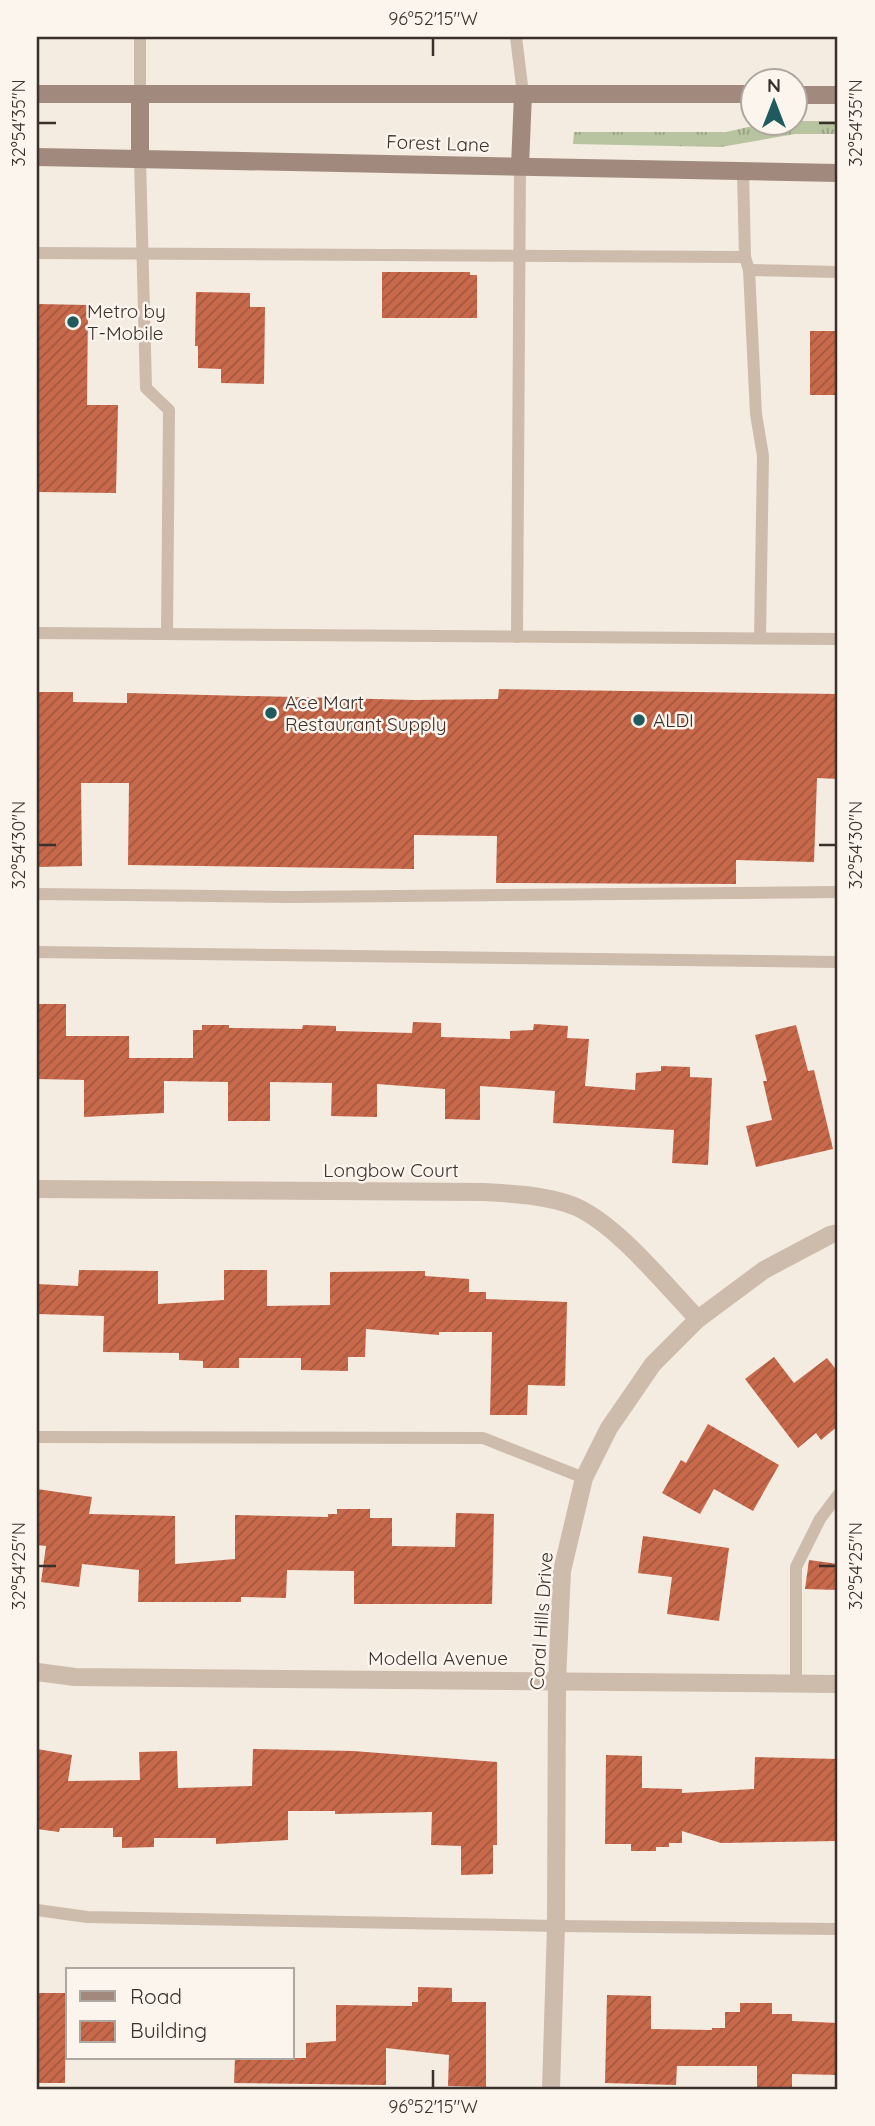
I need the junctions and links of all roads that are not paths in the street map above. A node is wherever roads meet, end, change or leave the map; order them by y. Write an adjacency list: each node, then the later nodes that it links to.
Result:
1 (140, 37): 4 (lane)
2 (516, 37): 5 (lane)
3 (37, 94): 4 (main road)
4 (140, 94): 5 (main road); 10 (main road)
5 (523, 94): 6 (main road); 11 (main road)
6 (738, 94)
7 (808, 94): 8 (main road)
8 (838, 95)
9 (37, 157): 10 (main road, Forest Lane)
10 (140, 159): 11 (main road, Forest Lane); 15 (lane)
11 (520, 166): 12 (main road, Forest Lane); 16 (lane)
12 (743, 171): 13 (main road, Forest Lane); 17 (lane)
13 (838, 173)
14 (37, 253): 15 (lane)
15 (143, 254): 16 (lane); 21 (lane)
16 (519, 256): 17 (lane); 22 (lane)
17 (745, 257): 18 (lane)
18 (749, 270): 19 (lane); 23 (lane)
19 (838, 272)
20 (37, 634): 21 (lane)
21 (167, 634): 22 (lane)
22 (517, 636): 23 (lane)
23 (760, 638): 24 (lane)
24 (838, 639)
25 (838, 892): 26 (lane)
26 (37, 894)
27 (37, 952): 28 (lane)
28 (838, 962)
29 (37, 1189): 31 (street, Longbow Court)
30 (838, 1233): 31 (street, Coral Hills Drive)
31 (698, 1319): 33 (street, Coral Hills Drive)
32 (37, 1437): 33 (lane)
33 (584, 1478): 36 (street, Coral Hills Drive)
34 (838, 1495): 37 (lane)
35 (37, 1672): 36 (street, Modella Avenue)
36 (557, 1680): 37 (street, Modella Avenue); 40 (street, Coral Hills Drive)
37 (796, 1683): 38 (street, Modella Avenue)
38 (838, 1684)
39 (37, 1910): 40 (lane)
40 (556, 1926): 41 (lane); 42 (street, Coral Hills Drive)
41 (838, 1929)
42 (551, 2089)

